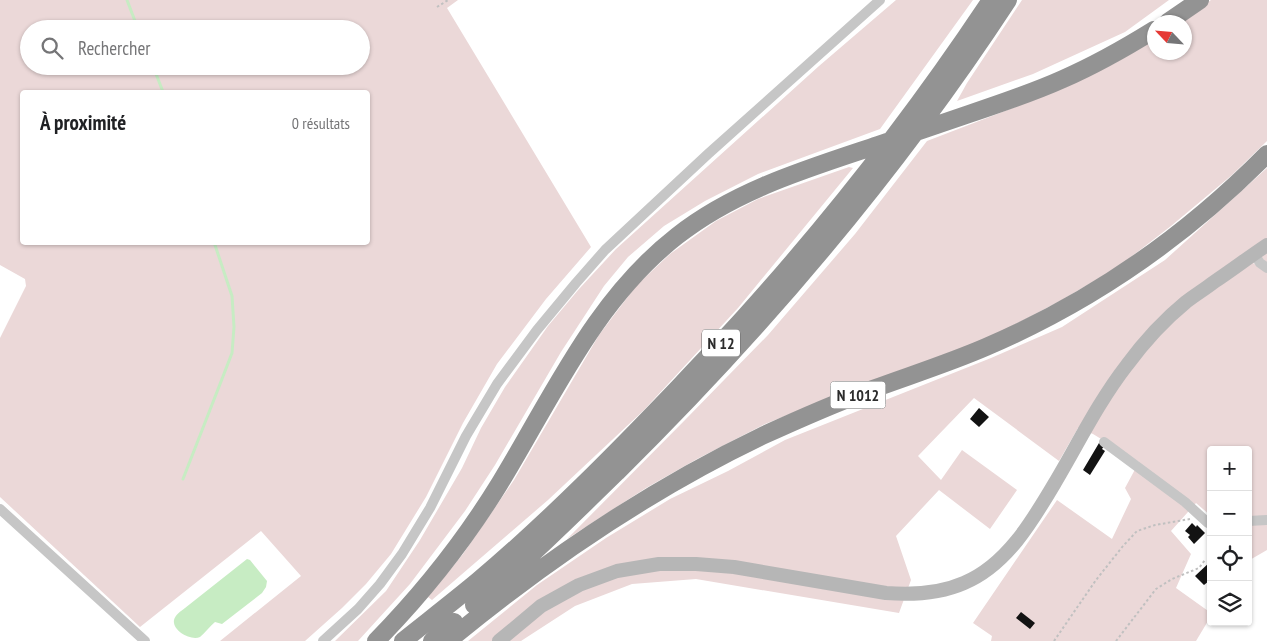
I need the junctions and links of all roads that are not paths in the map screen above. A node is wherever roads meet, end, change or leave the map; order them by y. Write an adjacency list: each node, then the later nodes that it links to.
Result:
1 (880, 0): 17 (street)
2 (991, 0): 19 (highway, N 12)
3 (1008, 0): 20 (highway, N 12)
4 (1200, 0): 5 (highway)
5 (1178, 15)
6 (1147, 34): 18 (highway)
7 (1267, 154): 21 (highway, N 1012)
8 (1267, 245): 9 (street)
9 (1254, 254): 10 (street); 22 (street)
10 (1267, 268)
11 (1104, 442): 14 (street)
12 (0, 509): 16 (street)
13 (1267, 520): 15 (street)
14 (1206, 521)
15 (1252, 521)
16 (145, 641)
17 (323, 641)
18 (376, 641)
19 (403, 641)
20 (432, 641)
21 (448, 641)
22 (499, 641)

